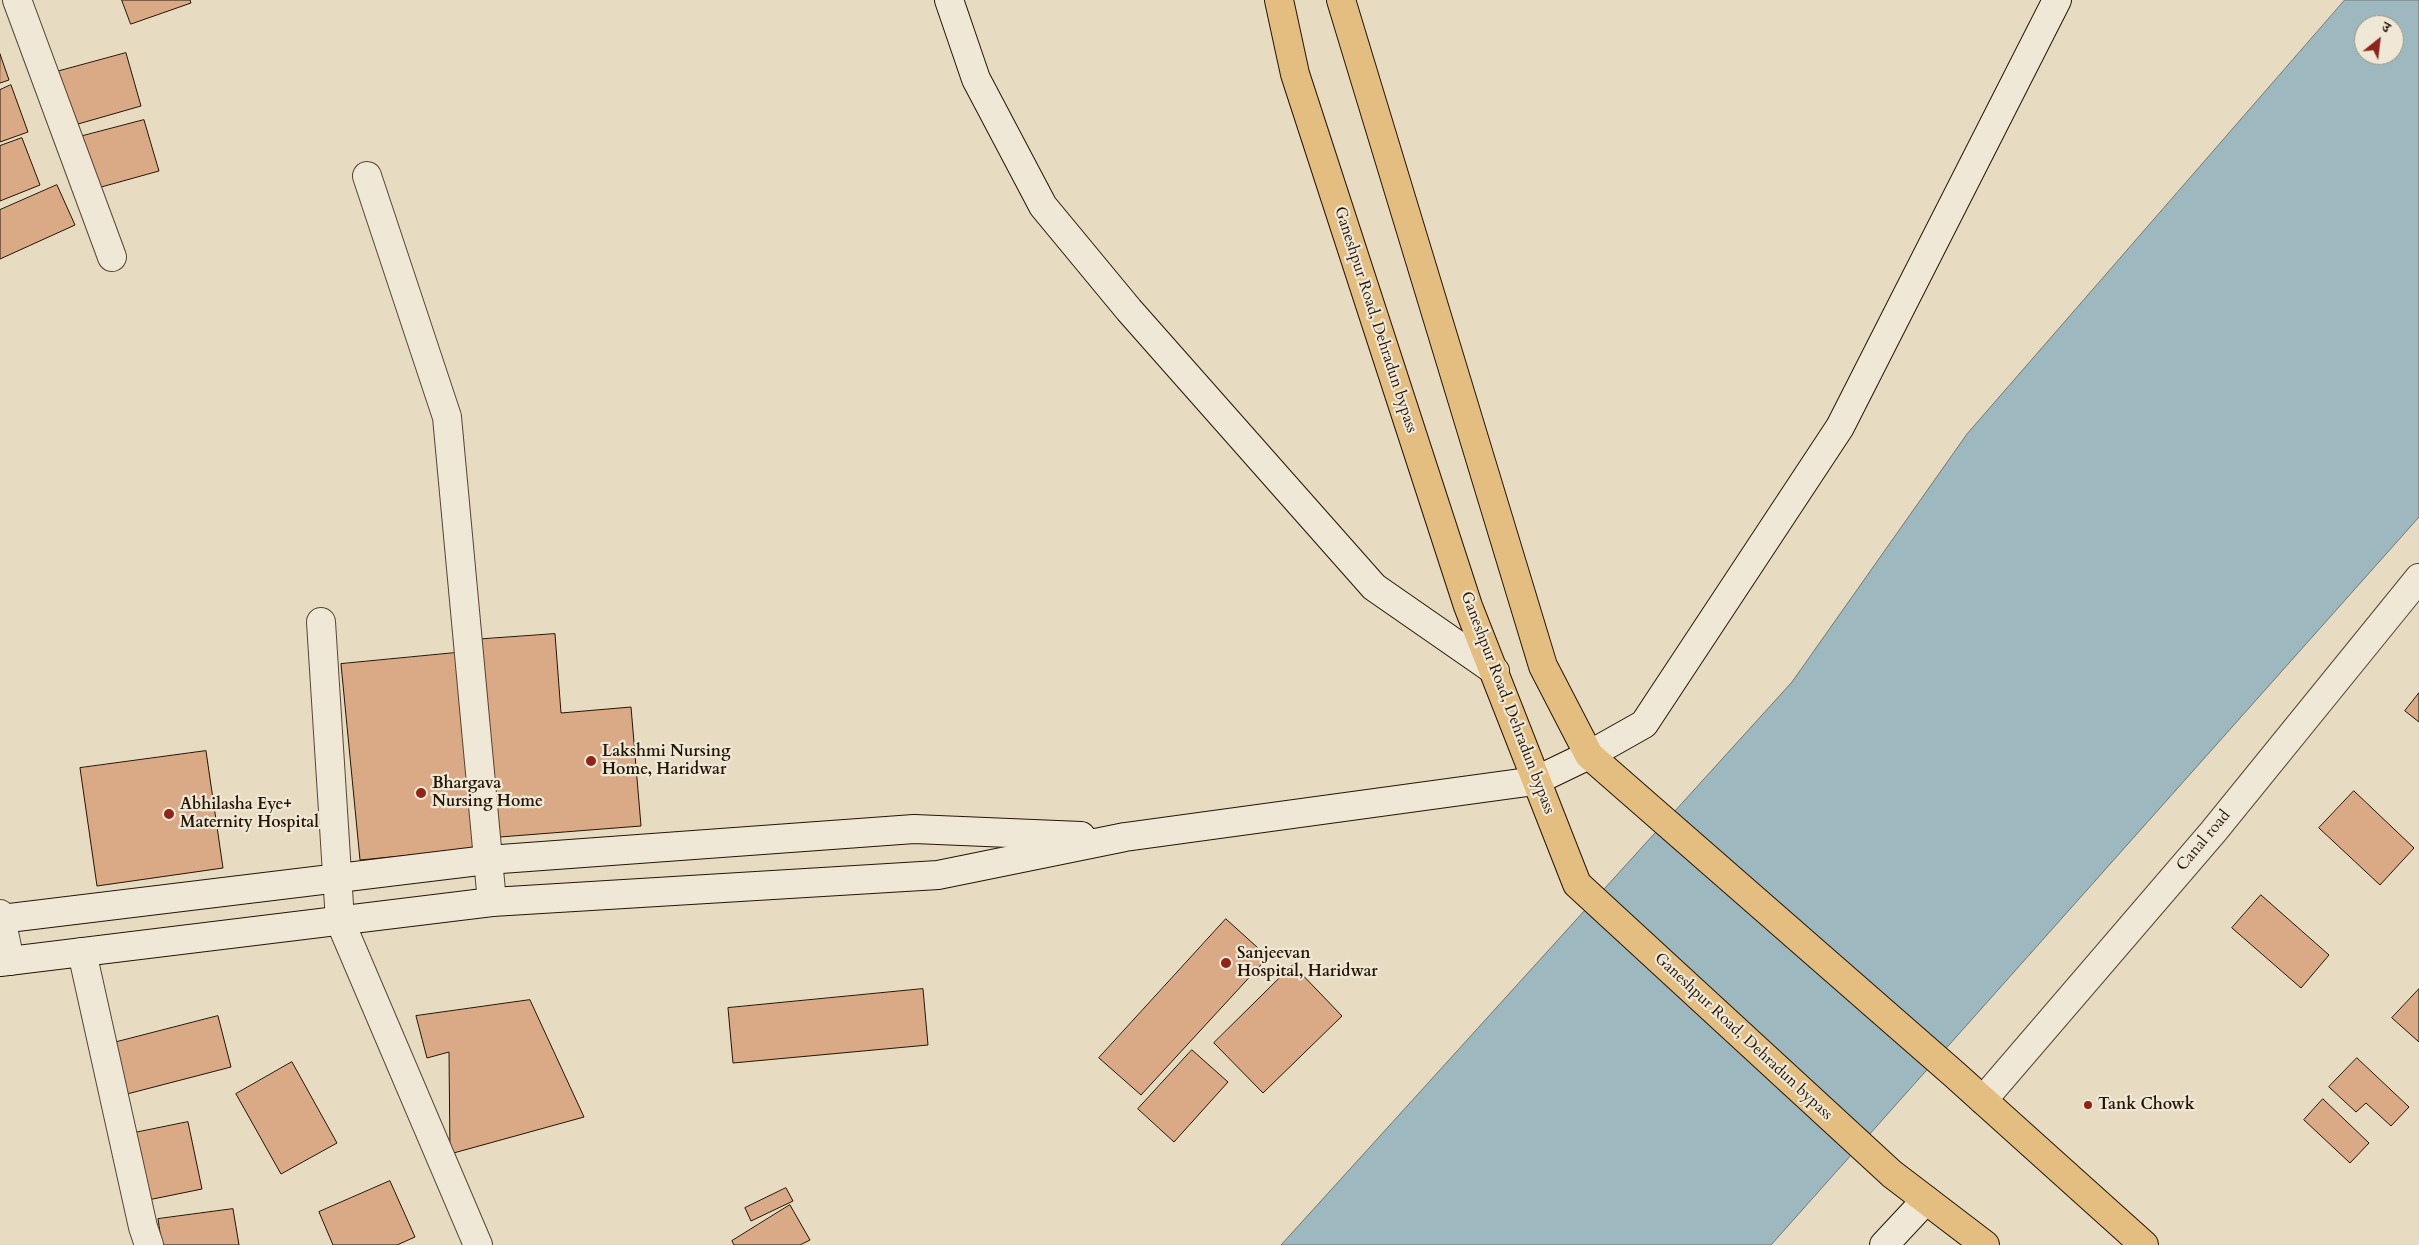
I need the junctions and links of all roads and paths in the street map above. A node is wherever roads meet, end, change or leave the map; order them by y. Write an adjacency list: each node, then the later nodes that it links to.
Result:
1 (17, 0): 7 (street)
2 (949, 0): 10 (street)
3 (1279, 0): 10 (main road, Ganeshpur Road, Dehradun bypass)
4 (1341, 0): 11 (main road)
5 (2057, 0): 11 (street)
6 (367, 176): 14 (street)
7 (112, 257)
8 (2419, 578): 21 (street, Canal road)
9 (321, 622): 15 (street)
10 (1495, 671): 12 (main road, Ganeshpur Road, Dehradun bypass)
11 (1589, 755): 12 (street); 21 (main road)
12 (1535, 781): 13 (street); 22 (main road, Ganeshpur Road, Dehradun bypass)
13 (1125, 838): 14 (street); 16 (street)
14 (488, 860): 15 (street); 16 (street)
15 (337, 877): 17 (street); 18 (street)
16 (492, 902): 18 (street)
17 (0, 917): 20 (street)
18 (340, 920): 19 (street); 24 (street)
19 (82, 952): 20 (street); 23 (street)
20 (5, 961)
21 (1983, 1100): 27 (main road)
22 (1926, 1200): 25 (street); 26 (main road, Ganeshpur Road, Dehradun bypass)
23 (149, 1245)
24 (478, 1245)
25 (1884, 1245)
26 (1985, 1245)
27 (2144, 1245)

